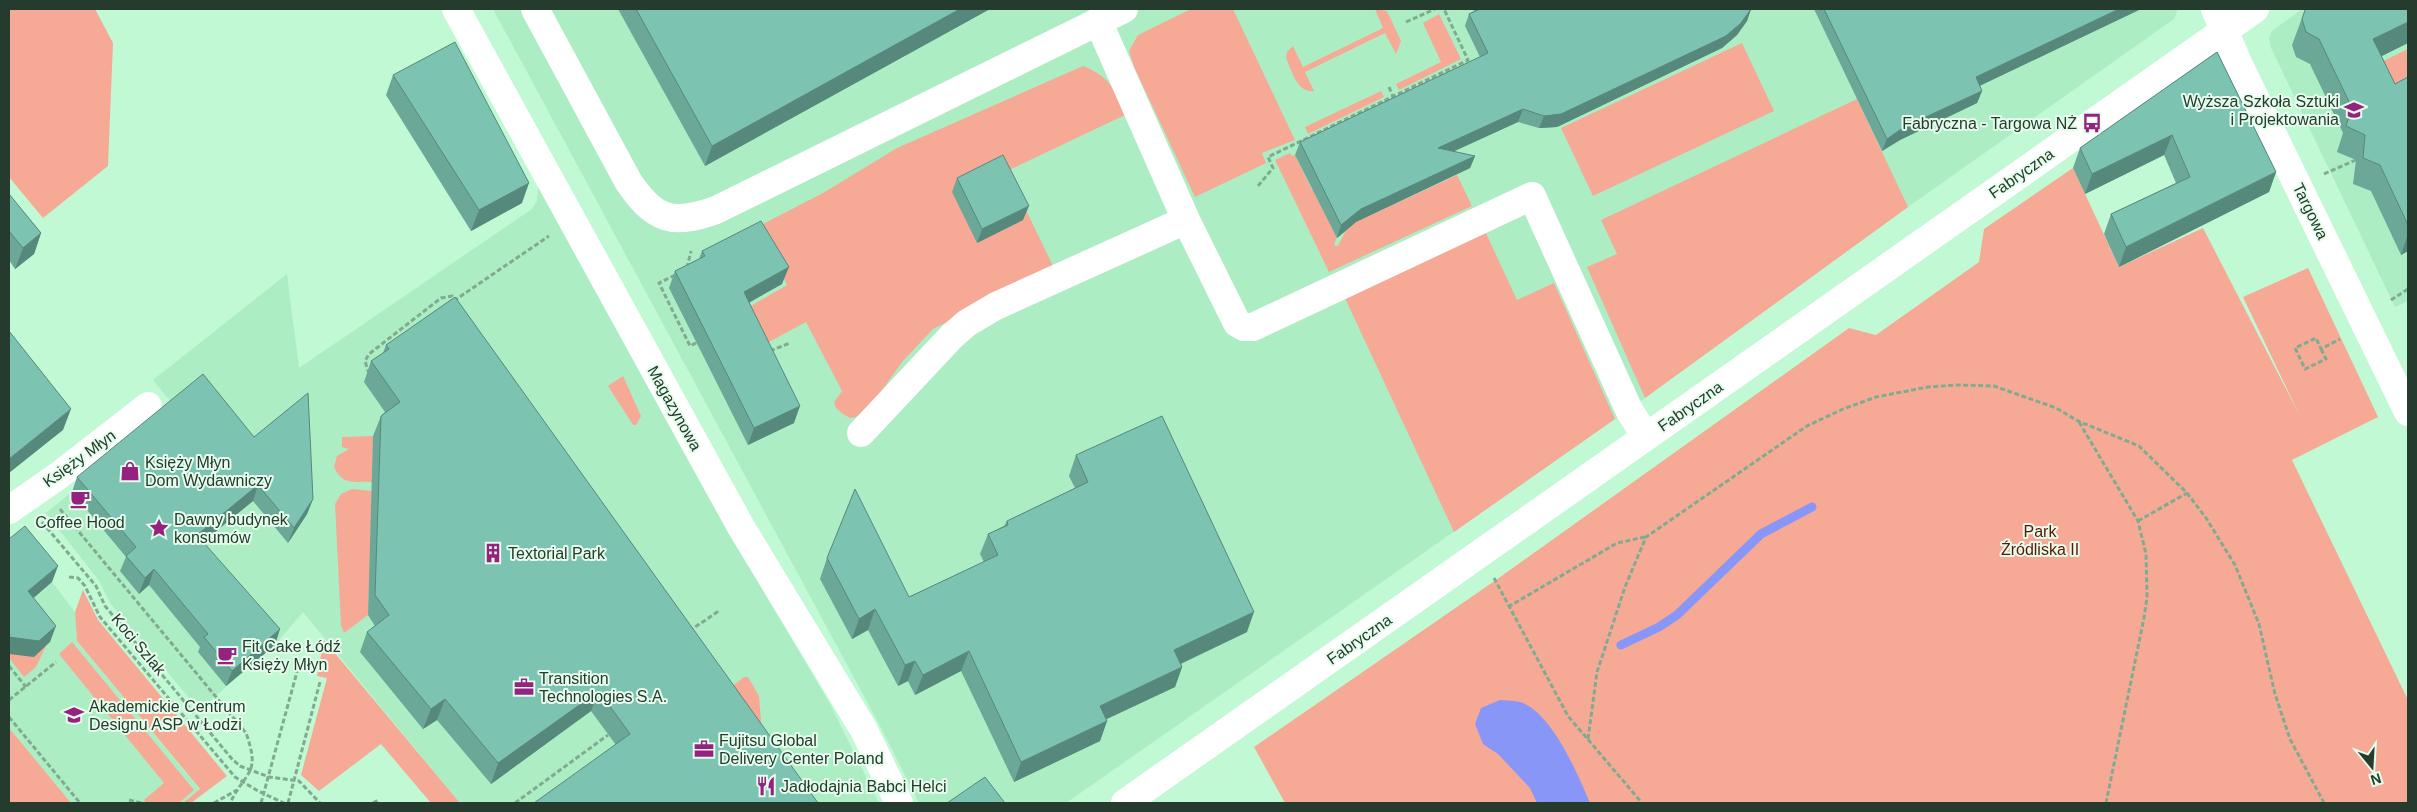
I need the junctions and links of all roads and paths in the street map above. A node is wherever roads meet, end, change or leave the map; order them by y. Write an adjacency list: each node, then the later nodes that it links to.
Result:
1 (456, 9): 16 (street, Magazynowa)
2 (535, 9): 8 (street)
3 (1124, 9): 8 (street)
4 (1435, 9): 9 (path)
5 (1444, 9): 11 (path)
6 (2255, 9): 7 (street, Fabryczna)
7 (2220, 20): 30 (street, Targowa); 33 (street, Fabryczna)
8 (1098, 21): 17 (street)
9 (1406, 22)
10 (1389, 87): 11 (path)
11 (1394, 97): 12 (path); 15 (path)
12 (1396, 102)
13 (2356, 160): 14 (path)
14 (2319, 177)
15 (1258, 186)
16 (571, 220): 20 (path); 70 (street, Magazynowa)
17 (1186, 220): 32 (street); 33 (street)
18 (691, 251): 24 (path)
19 (2408, 289): 21 (path)
20 (456, 300): 22 (path); 28 (path)
21 (2391, 300)
22 (448, 305)
23 (2345, 336): 26 (path)
24 (706, 338)
25 (790, 343): 27 (path)
26 (2321, 349): 26 (path)
27 (766, 352)
28 (371, 377)
29 (148, 406): 35 (street, Księży Młyn)
30 (2408, 412)
31 (2078, 421): 34 (path); 36 (path); 37 (path)
32 (861, 434)
33 (1646, 437): 38 (street, Fabryczna)
34 (2187, 493): 36 (path); 74 (path)
35 (24, 498): 52 (path); 52 (path)
36 (2138, 521): 73 (path)
37 (1646, 537): 40 (path); 51 (path)
38 (1478, 556): 40 (path); 71 (street, Fabryczna)
39 (69, 577): 55 (path, Koci Szlak)
40 (1508, 607): 51 (path)
41 (719, 611): 42 (path)
42 (685, 635)
43 (300, 661): 53 (path)
44 (56, 662): 47 (path)
45 (9, 666): 47 (path)
46 (320, 682): 54 (path)
47 (26, 686): 48 (path)
48 (9, 700)
49 (9, 717): 60 (path)
50 (608, 734): 69 (path)
51 (1588, 738): 72 (path)
52 (252, 771): 53 (path); 55 (path)
53 (269, 776): 54 (path); 57 (path)
54 (295, 780): 66 (path); 67 (path)
55 (244, 783): 56 (path); 57 (path, Koci Szlak)
56 (240, 788): 62 (path); 63 (path)
57 (264, 794): 64 (path); 65 (path, Koci Szlak)
58 (129, 800): 61 (path)
59 (378, 800): 68 (path)
60 (80, 803)
61 (141, 803)
62 (214, 803)
63 (230, 803)
64 (261, 803)
65 (284, 803)
66 (288, 803)
67 (320, 803)
68 (373, 803)
69 (515, 803)
70 (899, 803)
71 (1125, 803)
72 (1642, 803)
73 (2106, 803)
74 (2324, 803)

